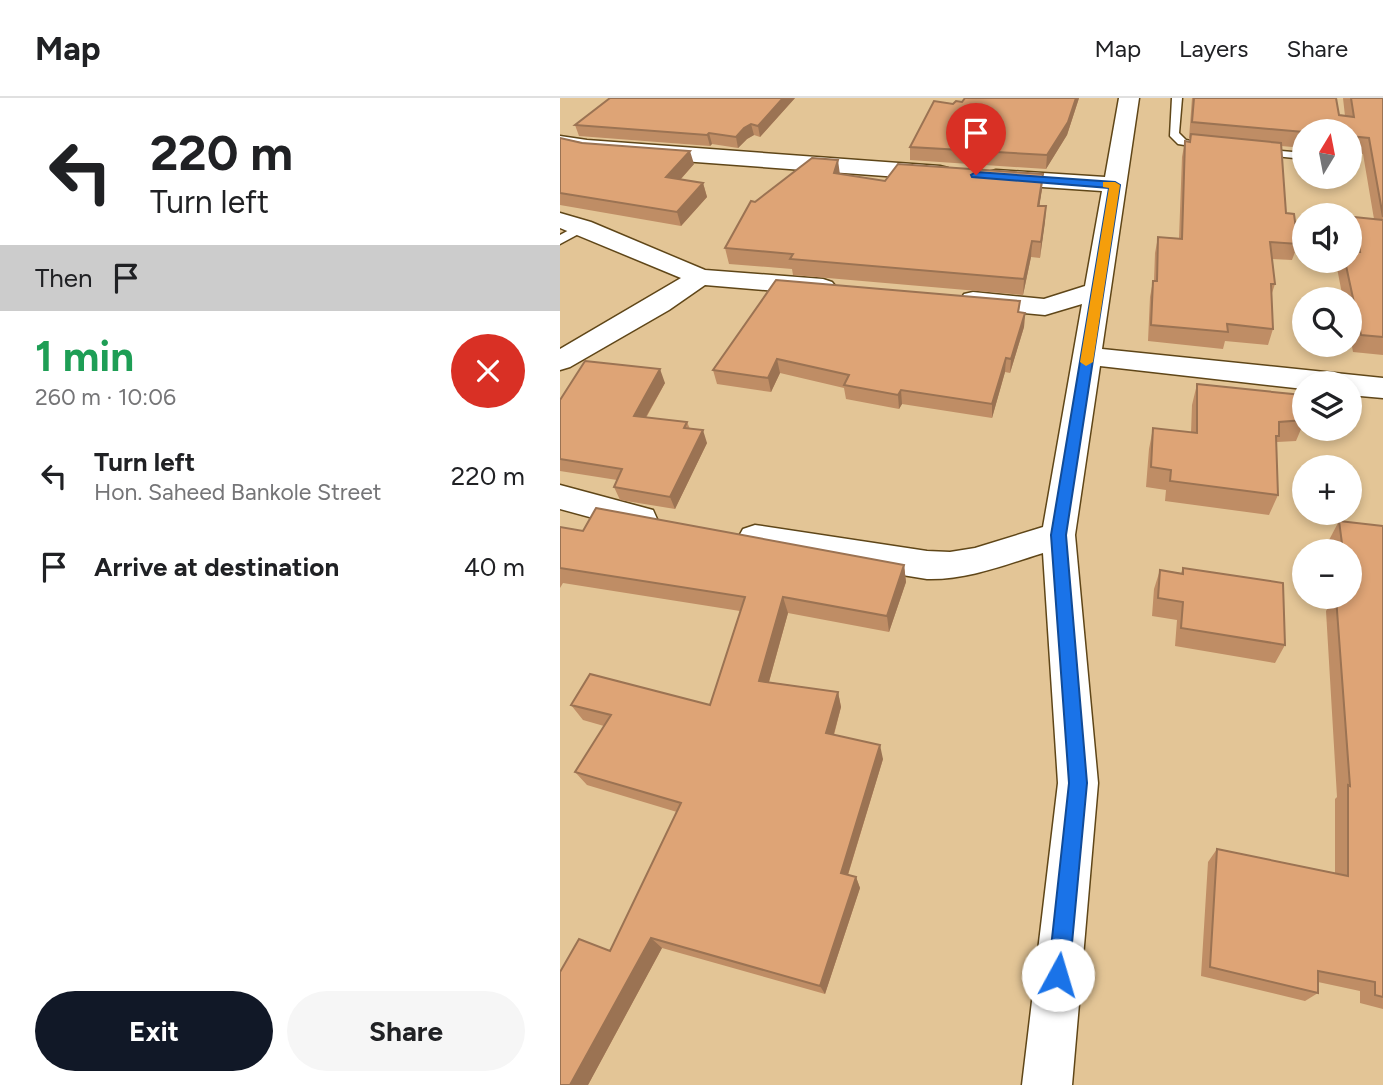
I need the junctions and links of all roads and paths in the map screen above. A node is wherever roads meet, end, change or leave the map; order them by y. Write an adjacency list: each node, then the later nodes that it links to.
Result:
1 (1129, 98): 7 (street)
2 (1177, 98): 4 (lane)
3 (560, 142): 7 (street)
4 (1222, 149)
5 (1249, 151): 6 (lane)
6 (1292, 155)
7 (1115, 185): 12 (street)
8 (571, 223): 9 (lane); 10 (street)
9 (560, 240)
10 (700, 277): 11 (street); 15 (street)
11 (852, 289)
12 (1097, 291): 13 (street); 14 (street)
13 (949, 298)
14 (1087, 356): 16 (street); 22 (street)
15 (560, 361)
16 (1292, 378)
17 (1362, 386): 18 (street)
18 (1383, 388)
19 (560, 497): 20 (street)
20 (676, 525)
21 (727, 533): 22 (street)
22 (1058, 535): 23 (street)
23 (1047, 1085)

